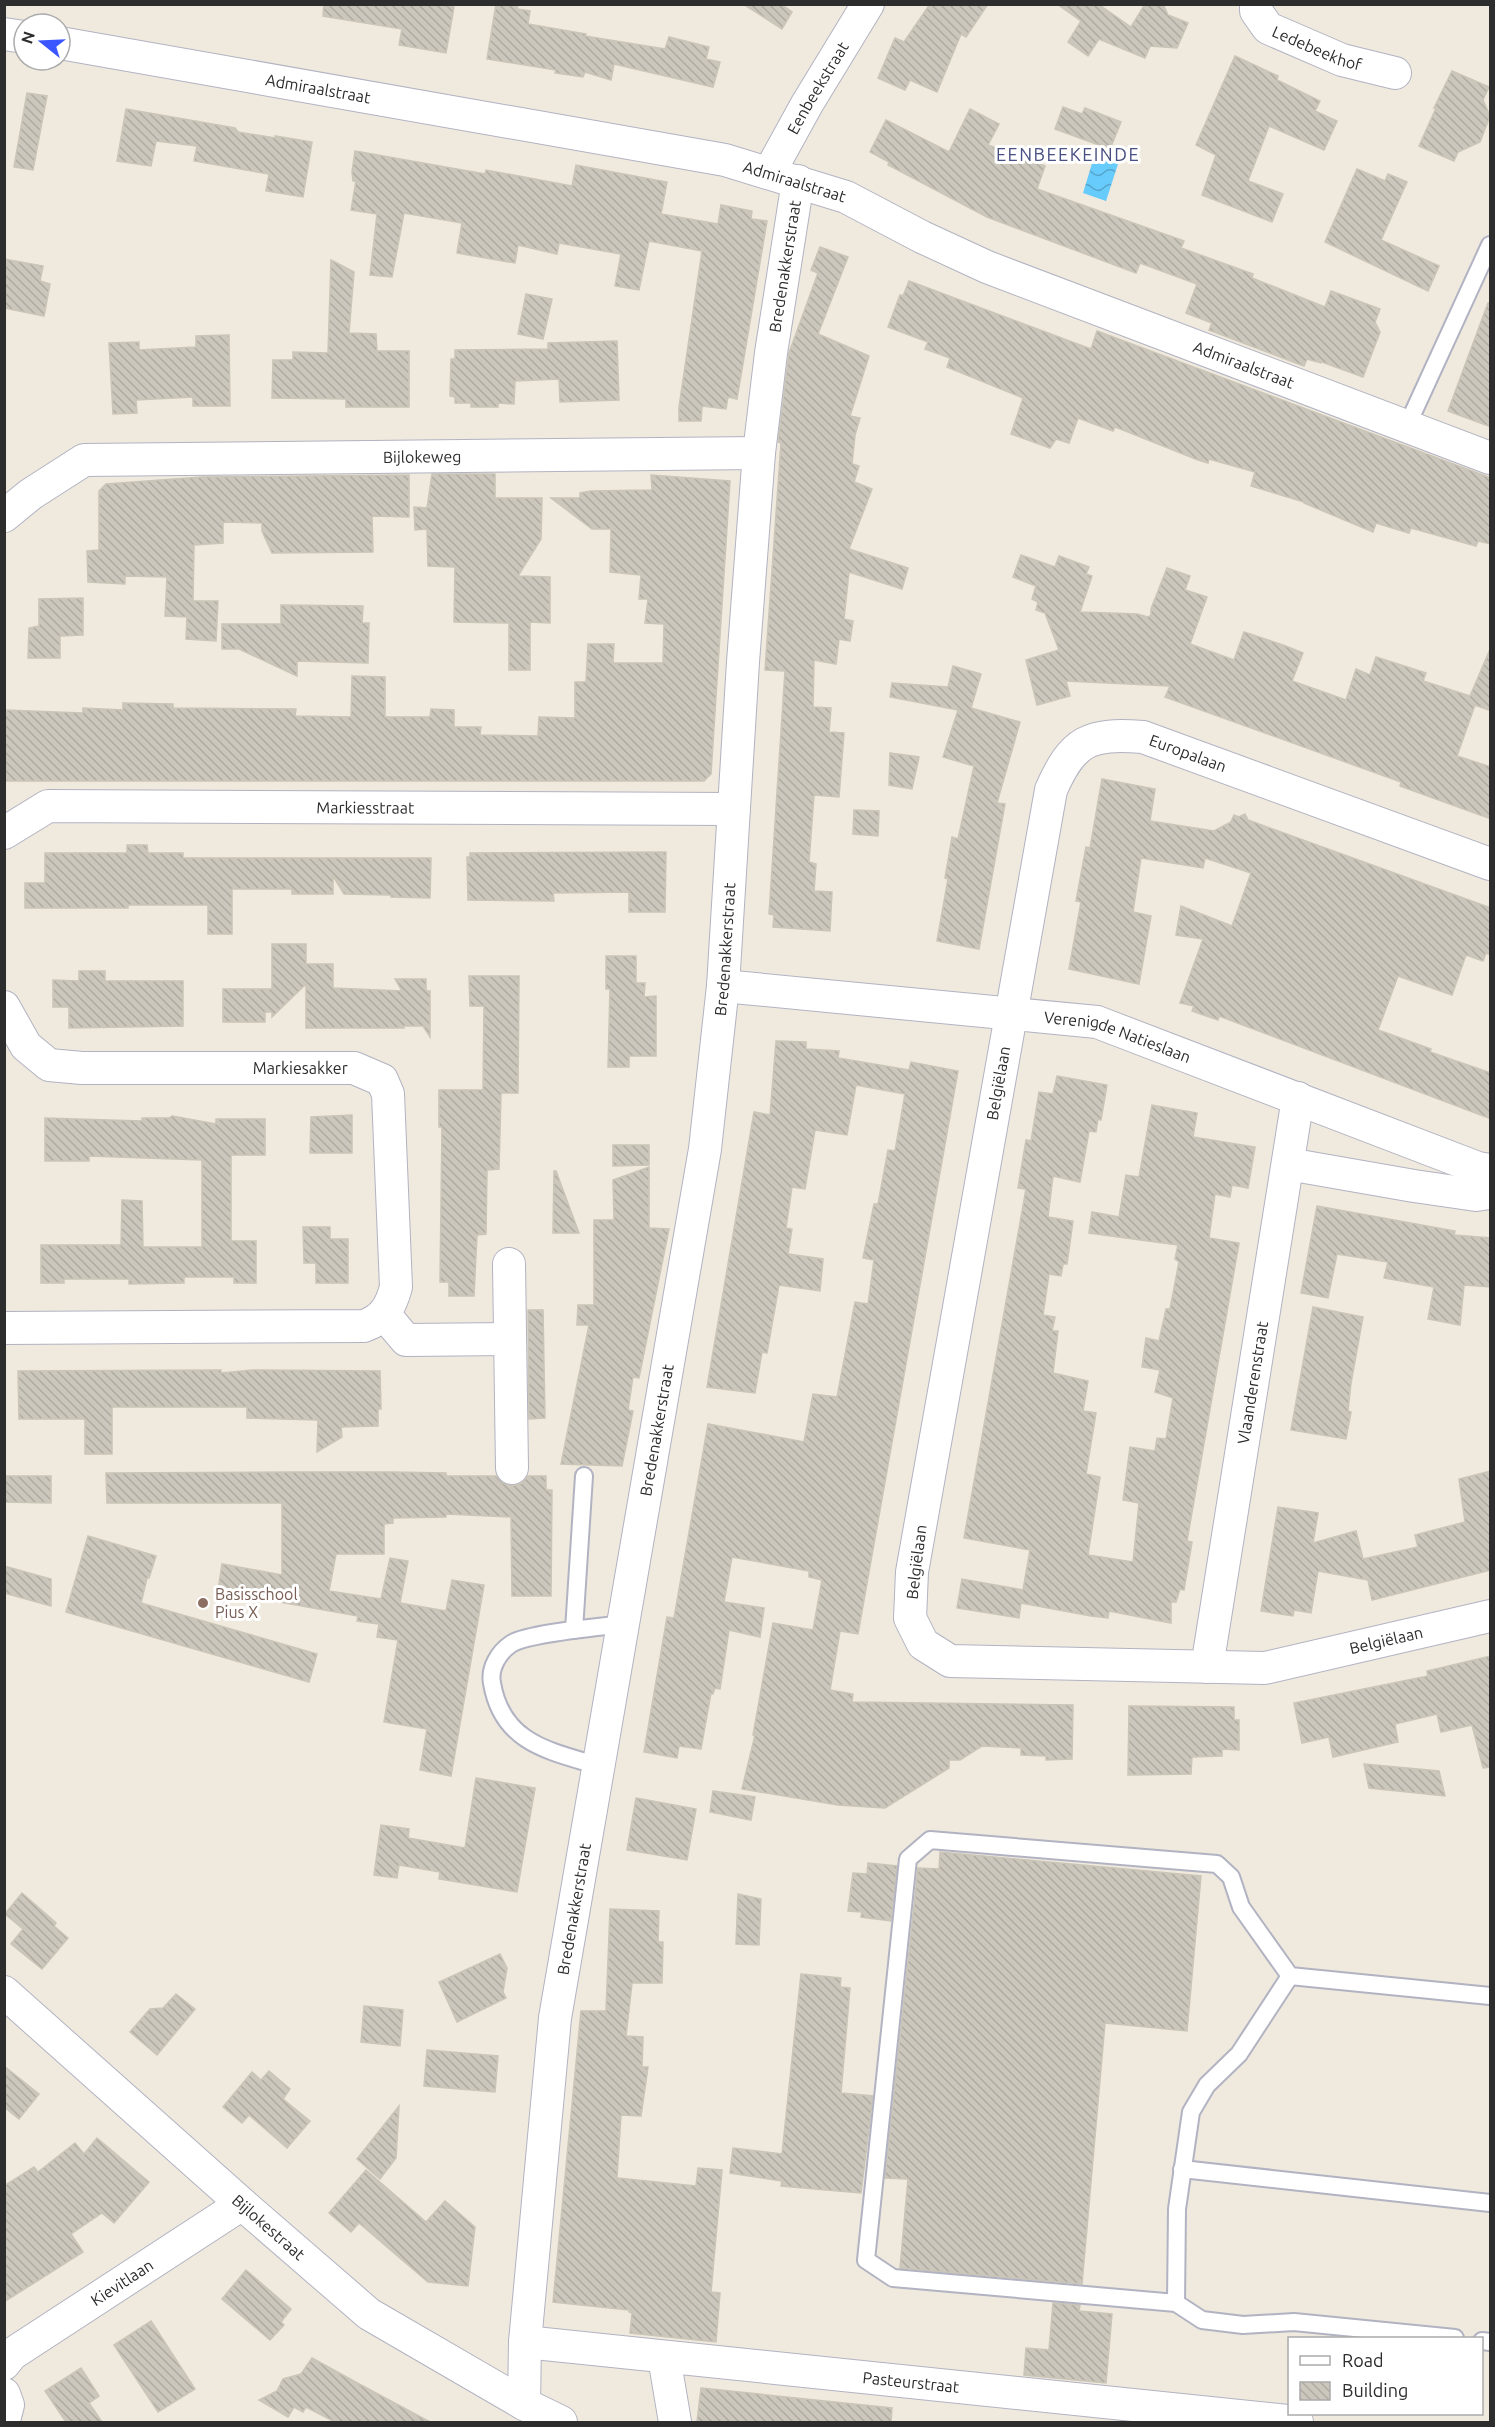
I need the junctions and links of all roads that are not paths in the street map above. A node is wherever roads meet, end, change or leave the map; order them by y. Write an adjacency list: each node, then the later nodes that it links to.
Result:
1 (868, 4): 5 (street, Eenbeekstraat)
2 (1256, 4): 4 (street, Ledebeekhof)
3 (72, 45): 5 (street, Admiraalstraat)
4 (1395, 73)
5 (783, 177): 8 (street, Admiraalstraat); 9 (street, Bredenakkerstraat)
6 (1491, 245): 7 (lane)
7 (1487, 263): 8 (lane)
8 (1407, 426): 10 (street, Admiraalstraat)
9 (759, 453): 11 (street, Bijlokeweg); 12 (street, Bredenakkerstraat)
10 (1491, 458)
11 (4, 516)
12 (734, 809): 13 (street, Markiesstraat); 15 (street, Bredenakkerstraat)
13 (4, 833)
14 (1491, 864): 17 (street, Europalaan)
15 (723, 986): 17 (street, Verenigde Natieslaan); 29 (street, Bredenakkerstraat)
16 (4, 1007): 23 (street, Markiesakker)
17 (1010, 1014): 18 (street, Verenigde Natieslaan); 31 (street, Belgiëlaan)
18 (1298, 1098): 19 (street, Vlaanderenstraat); 20 (street, Verenigde Natieslaan)
19 (1288, 1164): 21 (street); 31 (street, Vlaanderenstraat)
20 (1491, 1170)
21 (1491, 1193)
22 (509, 1264): 25 (street)
23 (384, 1314): 24 (street); 25 (street)
24 (4, 1328)
25 (510, 1339): 26 (street)
26 (512, 1468)
27 (584, 1476): 30 (lane)
28 (1491, 1616): 31 (street, Belgiëlaan)
29 (624, 1624): 30 (lane); 32 (street, Bredenakkerstraat)
30 (574, 1630): 32 (lane)
31 (1207, 1667)
32 (599, 1767): 41 (street, Bredenakkerstraat)
33 (1290, 1976): 35 (lane); 36 (lane); 39 (lane)
34 (4, 1992): 38 (street, Bijlokestraat)
35 (1491, 1996)
36 (1182, 2169): 37 (lane); 39 (lane)
37 (1491, 2203)
38 (242, 2204): 43 (street, Kievitlaan); 45 (street, Bijlokestraat)
39 (1176, 2303): 40 (lane)
40 (1445, 2337)
41 (525, 2342): 42 (street, Pasteurstraat); 45 (street, Bredenakkerstraat)
42 (664, 2357): 48 (street); 49 (street, Pasteurstraat)
43 (4, 2364)
44 (4, 2394): 46 (street)
45 (524, 2404): 47 (street, Bijlokestraat)
46 (4, 2420)
47 (561, 2422)
48 (675, 2422)
49 (1297, 2422)

